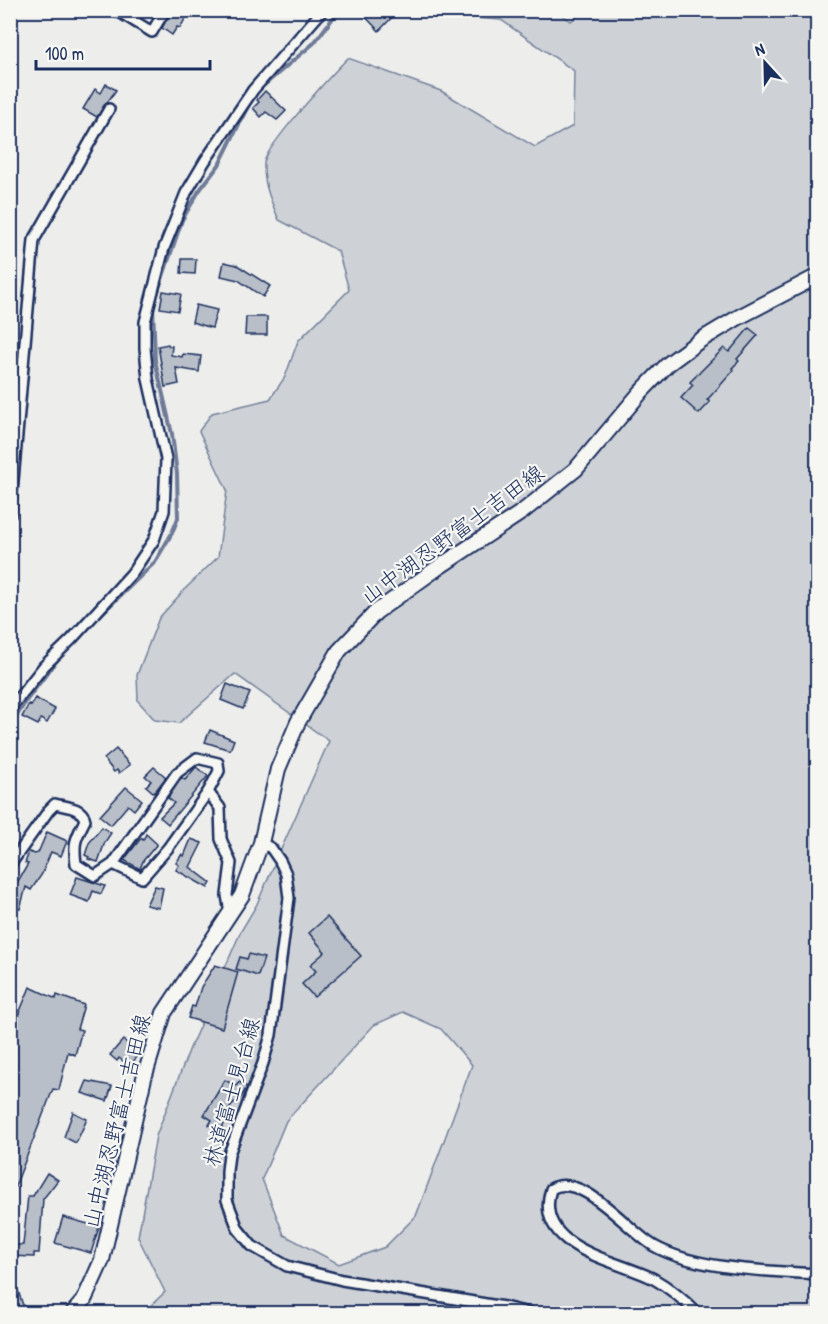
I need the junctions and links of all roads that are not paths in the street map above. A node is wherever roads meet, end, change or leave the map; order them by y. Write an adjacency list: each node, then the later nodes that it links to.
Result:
1 (116, 10): 2 (street)
2 (165, 10)
3 (323, 10): 7 (street)
4 (110, 109): 6 (street)
5 (818, 276): 9 (main road, 山中湖忍野富士吉田線)
6 (10, 515)
7 (10, 709)
8 (208, 792): 10 (street); 10 (street); 12 (street)
9 (261, 843): 12 (main road, 山中湖忍野富士吉田線); 15 (street, 林道富士見台線)
10 (113, 864): 11 (street)
11 (10, 865)
12 (230, 913): 14 (main road, 山中湖忍野富士吉田線)
13 (818, 1274): 16 (street)
14 (72, 1314)
15 (533, 1314)
16 (698, 1314)

